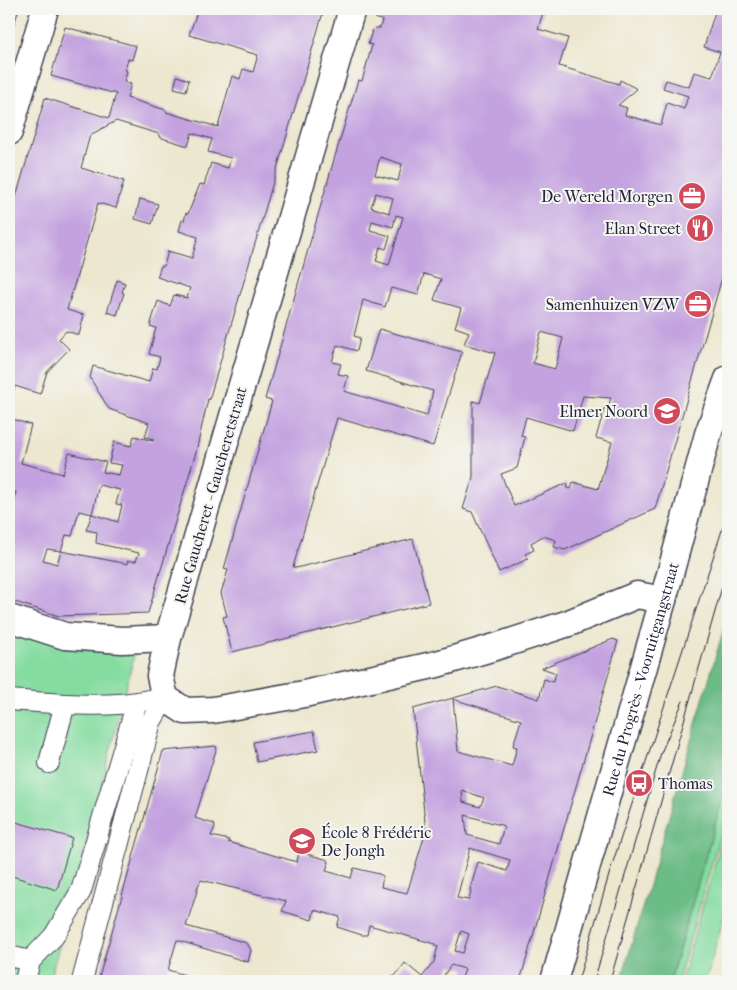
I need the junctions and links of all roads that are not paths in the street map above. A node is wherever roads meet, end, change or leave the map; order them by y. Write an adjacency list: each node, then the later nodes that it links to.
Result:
1 (45, 9): 3 (street)
2 (352, 9): 7 (street, Rue Gaucheret - Gaucheretstraat)
3 (9, 132)
4 (728, 379): 5 (street, Rue du Progrès - Vooruitgangstraat)
5 (663, 600): 8 (street); 17 (street, Rue du Progrès - Vooruitgangstraat)
6 (9, 618): 7 (street)
7 (168, 638): 8 (street, Rue Gaucheret - Gaucheretstraat)
8 (166, 698): 10 (street); 16 (street)
9 (9, 700): 11 (street)
10 (138, 702): 11 (street); 14 (street)
11 (65, 704): 12 (street)
12 (49, 763)
13 (9, 956): 14 (street)
14 (30, 961): 15 (street)
15 (25, 981)
16 (82, 981)
17 (554, 981)

